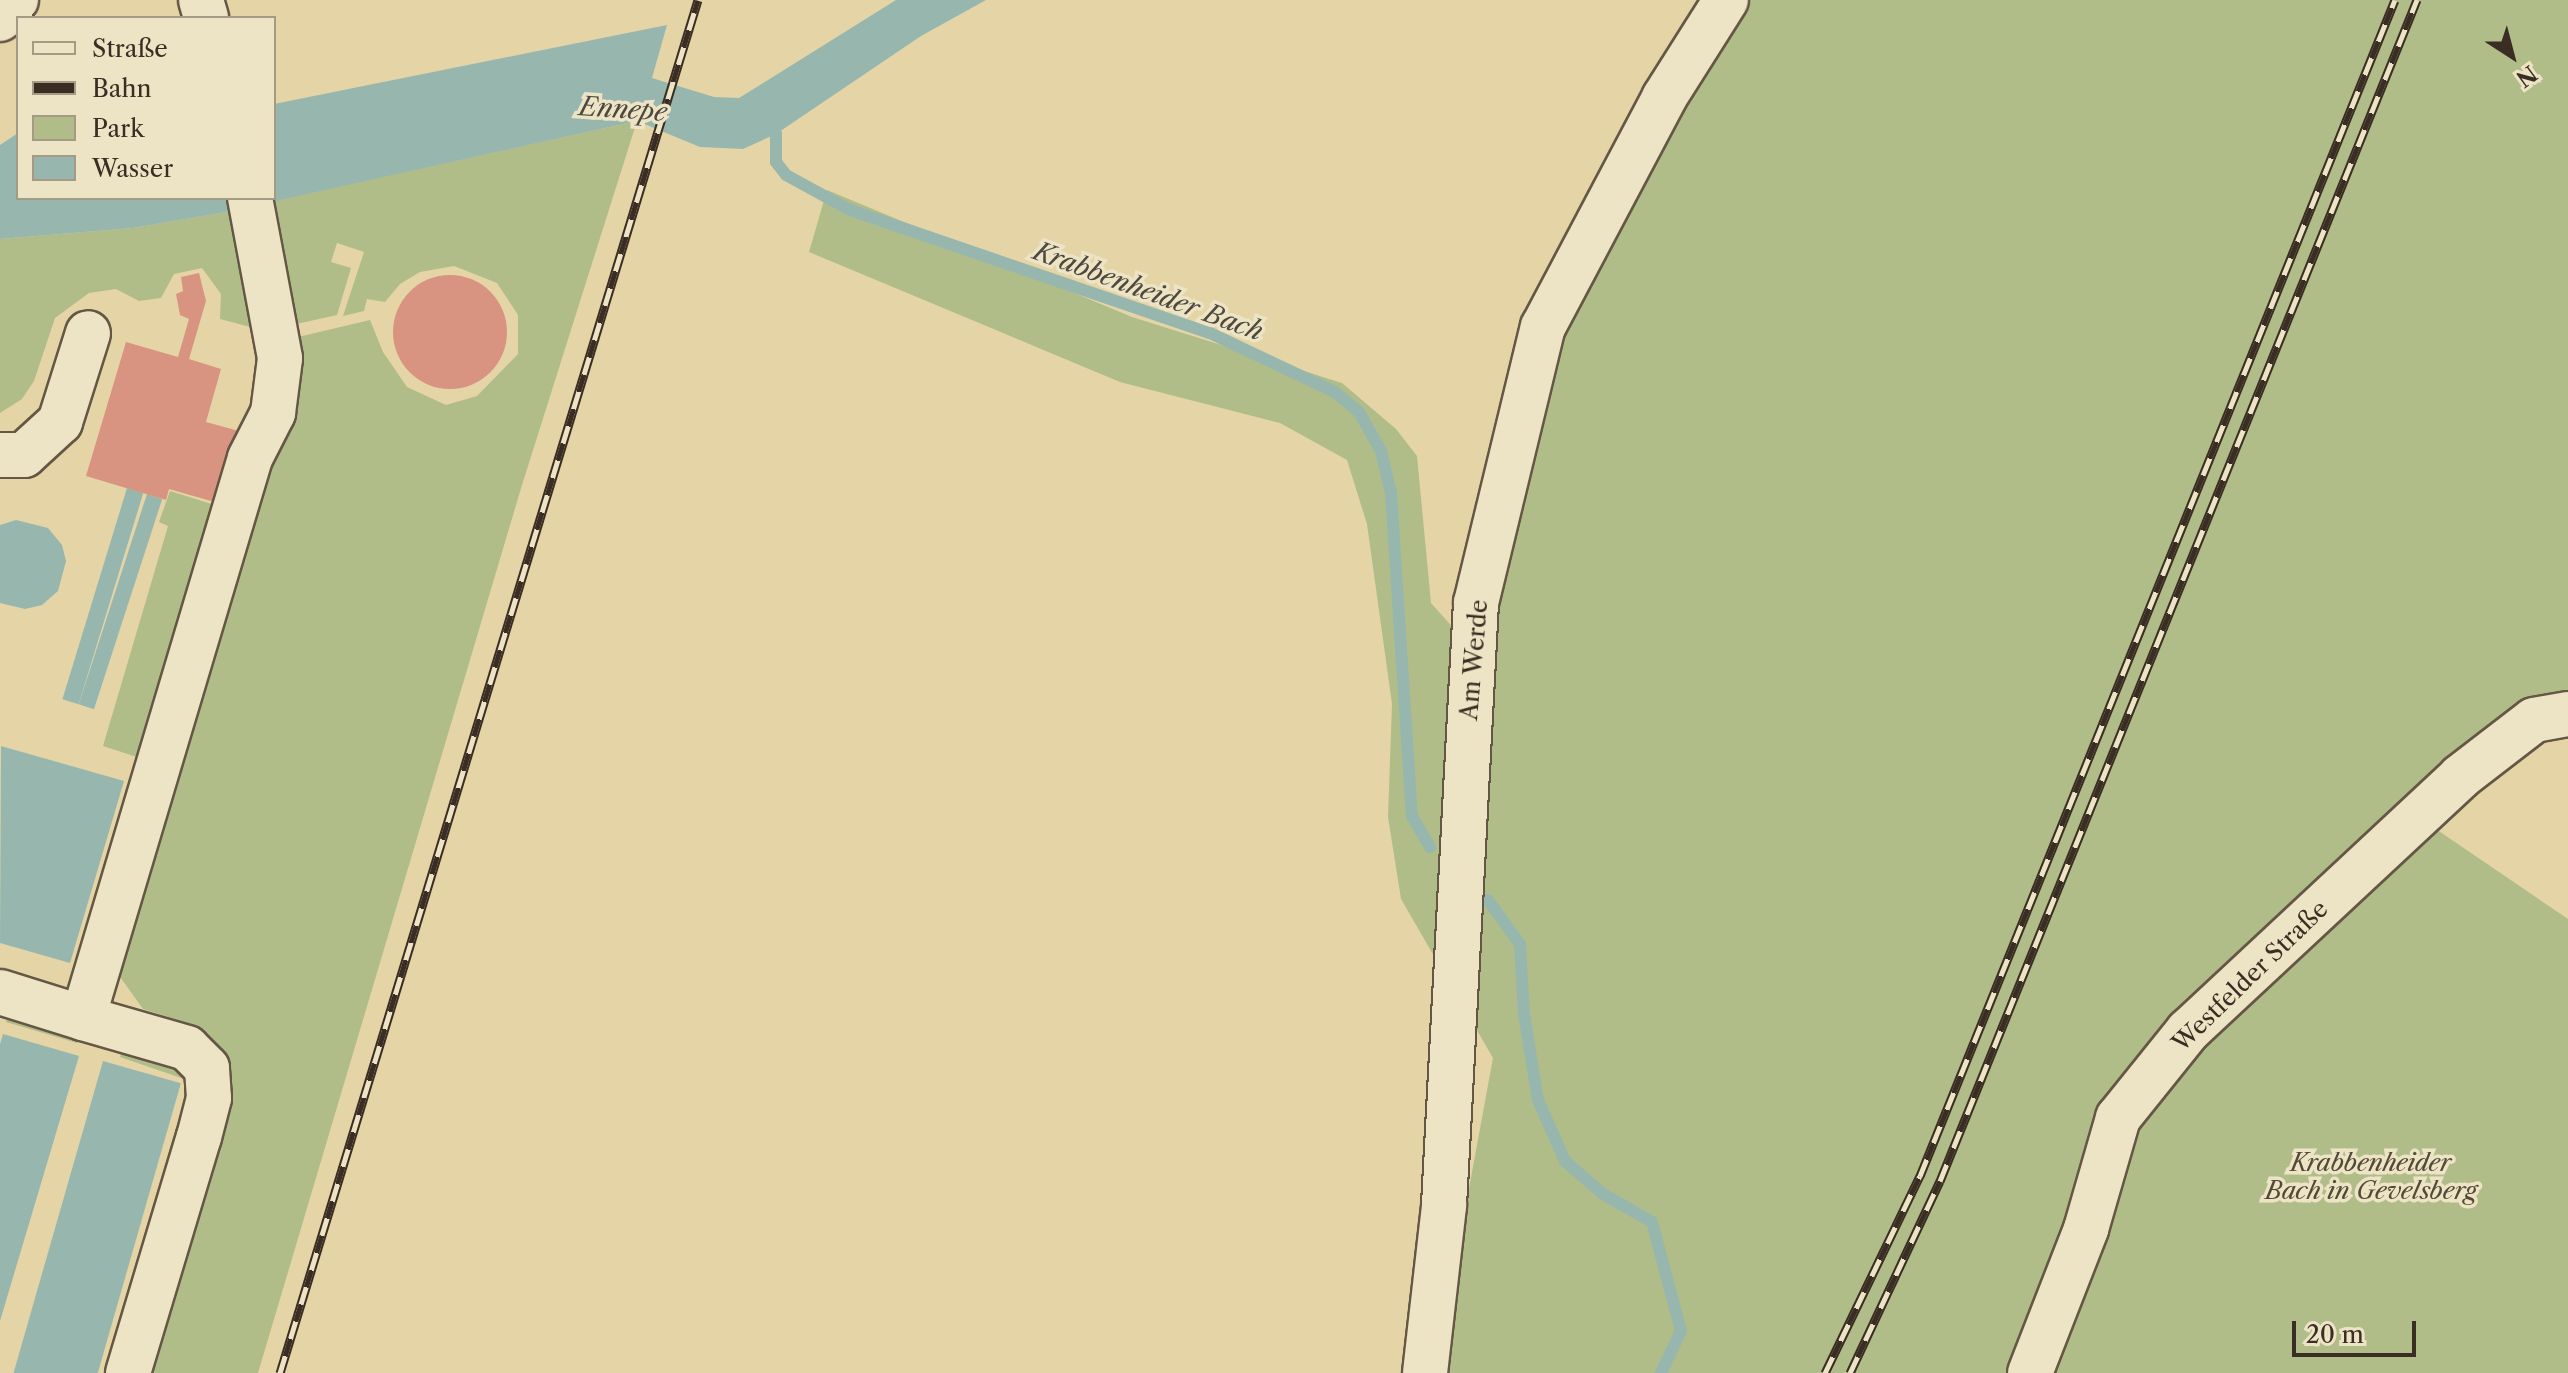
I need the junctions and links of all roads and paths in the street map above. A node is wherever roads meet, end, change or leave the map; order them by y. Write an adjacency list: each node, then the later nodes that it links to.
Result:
1 (16, 0): 3 (street)
2 (1726, 0): 11 (street, Am Werde)
3 (0, 19)
4 (250, 200): 9 (street)
5 (88, 333): 6 (street)
6 (0, 455)
7 (2568, 714): 12 (street, Westfelder Straße)
8 (0, 992): 9 (street)
9 (83, 1018): 10 (street)
10 (128, 1373)
11 (1425, 1373)
12 (2030, 1373)

